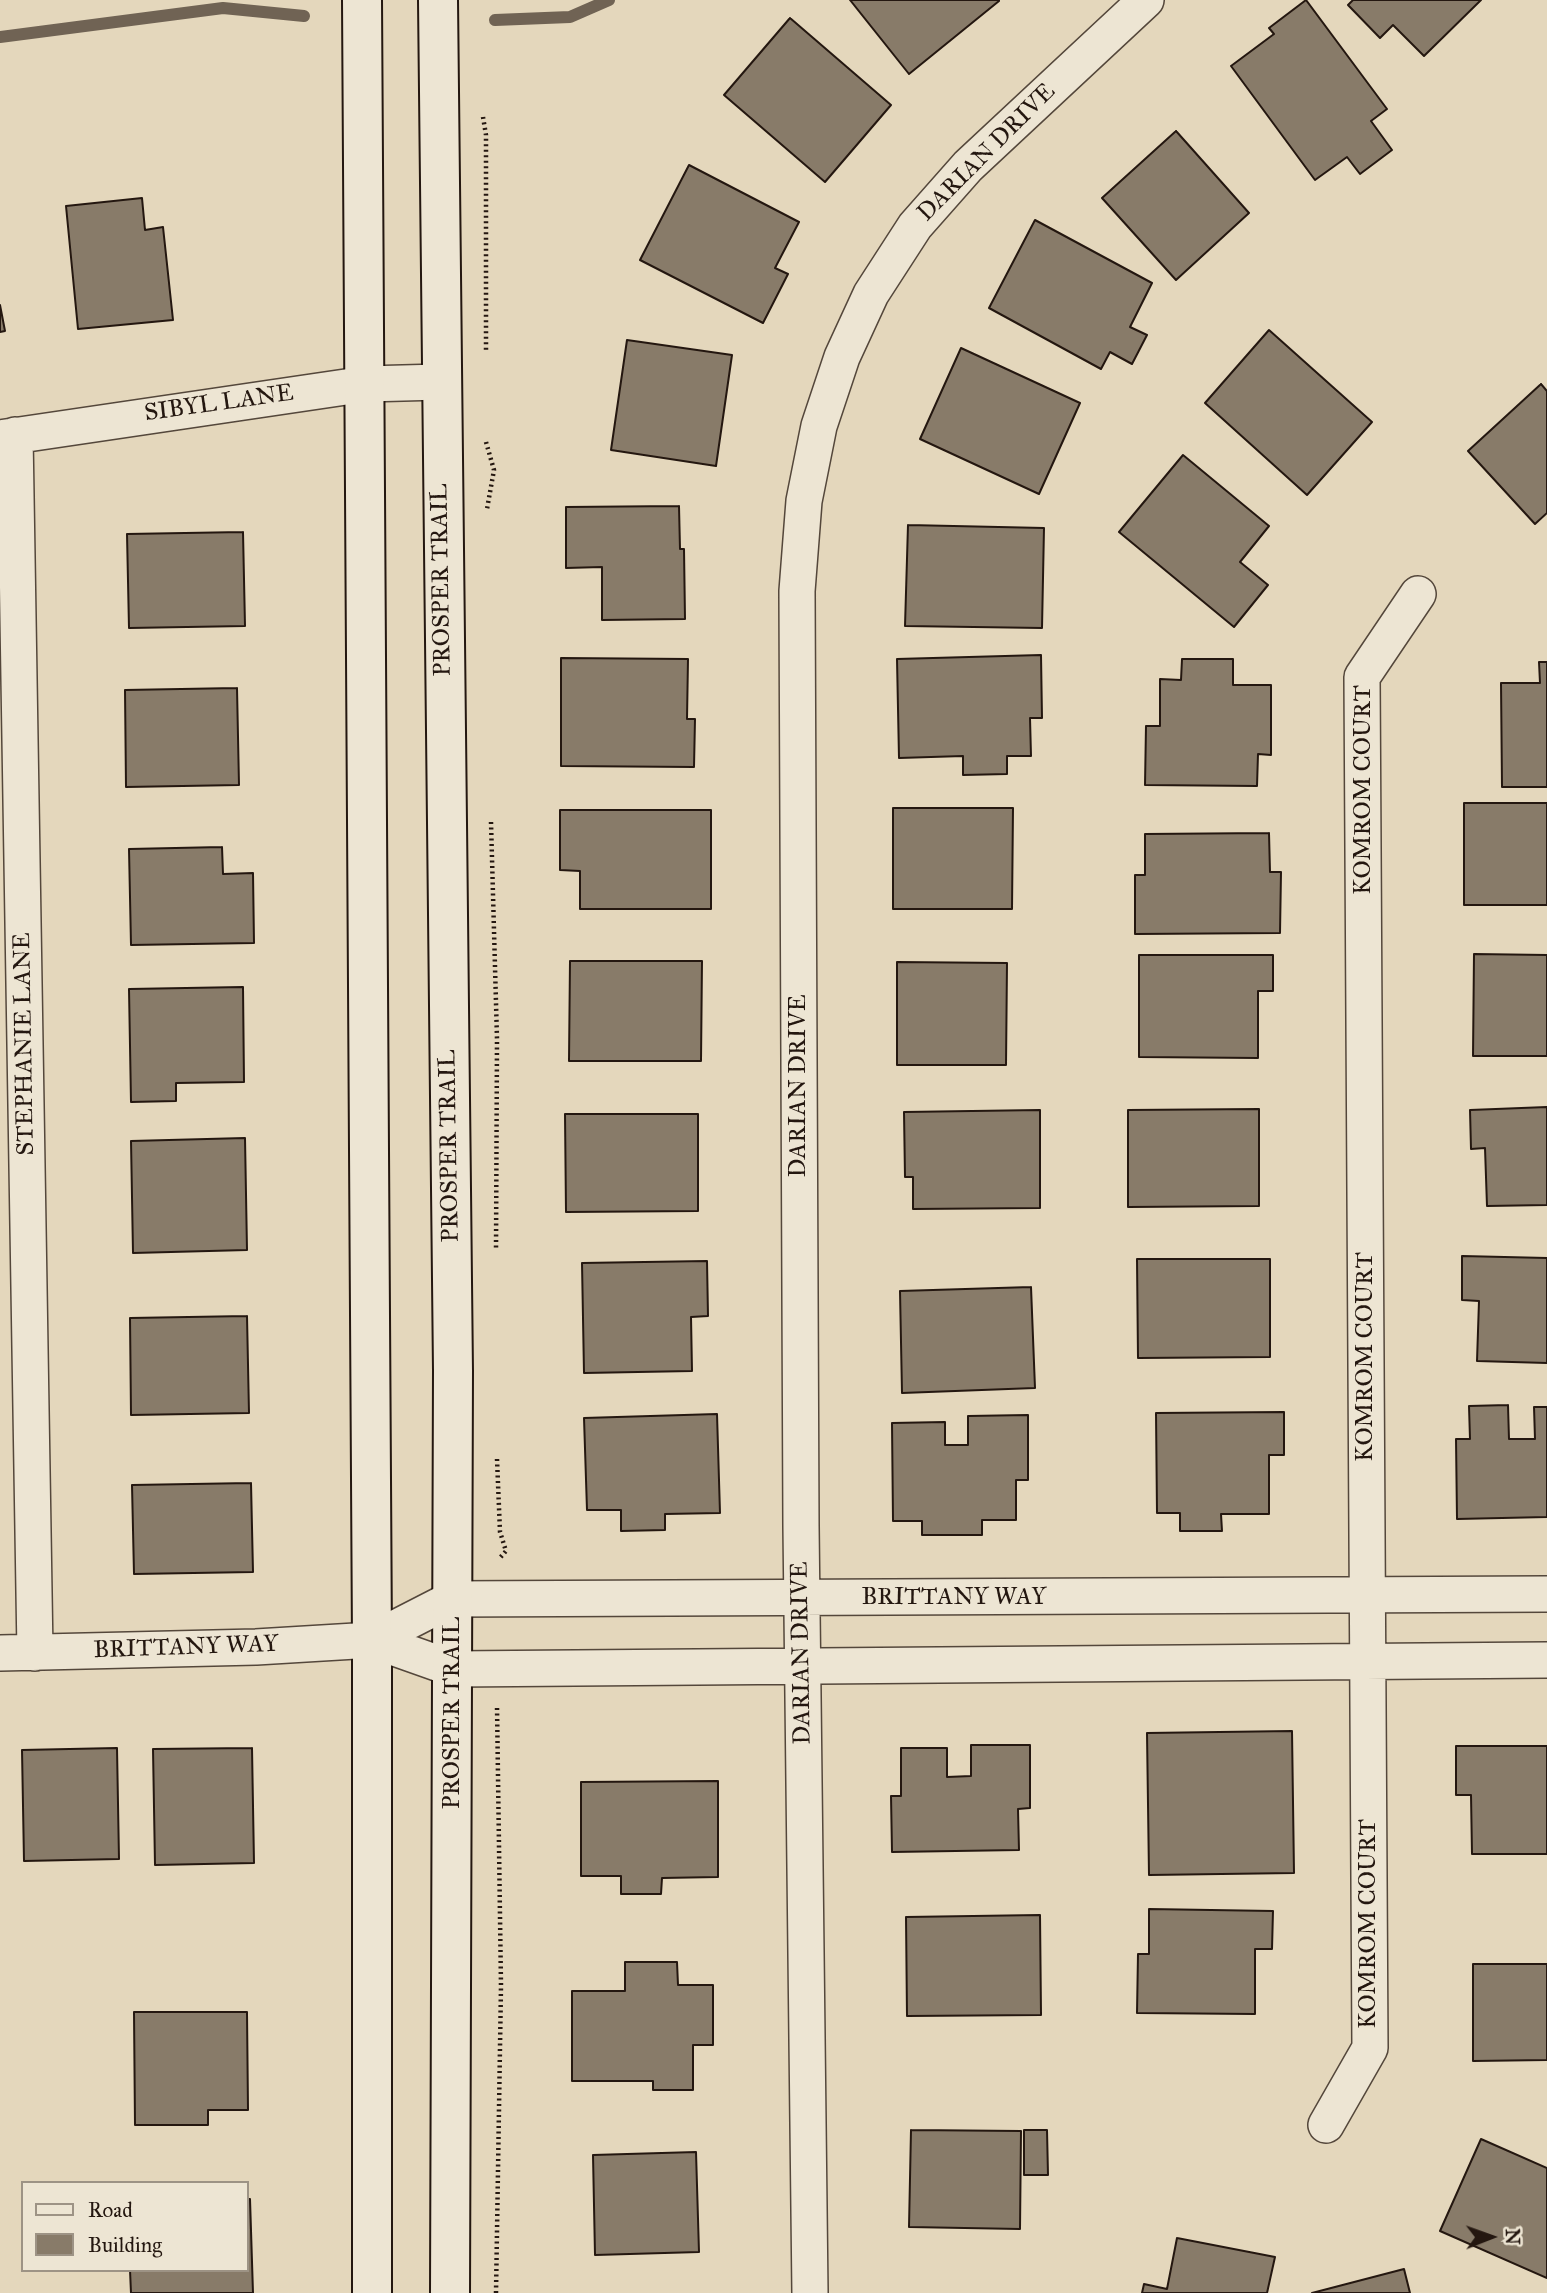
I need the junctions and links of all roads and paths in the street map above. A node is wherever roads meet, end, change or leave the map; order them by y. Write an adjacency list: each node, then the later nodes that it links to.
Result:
1 (362, 0): 5 (main road)
2 (438, 0): 4 (main road, PROSPER TRAIL)
3 (1146, 0): 11 (street, DARIAN DRIVE)
4 (440, 382): 5 (street, SIBYL LANE); 10 (main road, PROSPER TRAIL)
5 (366, 384): 6 (street, SIBYL LANE); 12 (main road)
6 (8, 437): 14 (street, STEPHANIE LANE)
7 (1418, 594): 9 (street, KOMROM COURT)
8 (1547, 1594): 9 (street, BRITTANY WAY)
9 (1367, 1596): 11 (street, BRITTANY WAY); 16 (street, KOMROM COURT)
10 (452, 1599): 11 (street, BRITTANY WAY); 12 (street, BRITTANY WAY); 18 (main road, PROSPER TRAIL)
11 (802, 1599): 17 (street, DARIAN DRIVE)
12 (372, 1640): 14 (street, BRITTANY WAY); 18 (street, BRITTANY WAY); 20 (main road)
13 (0, 1653): 14 (street, BRITTANY WAY)
14 (35, 1653)
15 (1547, 1660): 16 (street, BRITTANY WAY)
16 (1368, 1661): 17 (street, BRITTANY WAY); 19 (street, KOMROM COURT)
17 (803, 1668): 18 (street, BRITTANY WAY); 22 (street, DARIAN DRIVE)
18 (454, 1669): 21 (main road, PROSPER TRAIL)
19 (1326, 2125)
20 (372, 2293)
21 (450, 2293)
22 (810, 2293)

